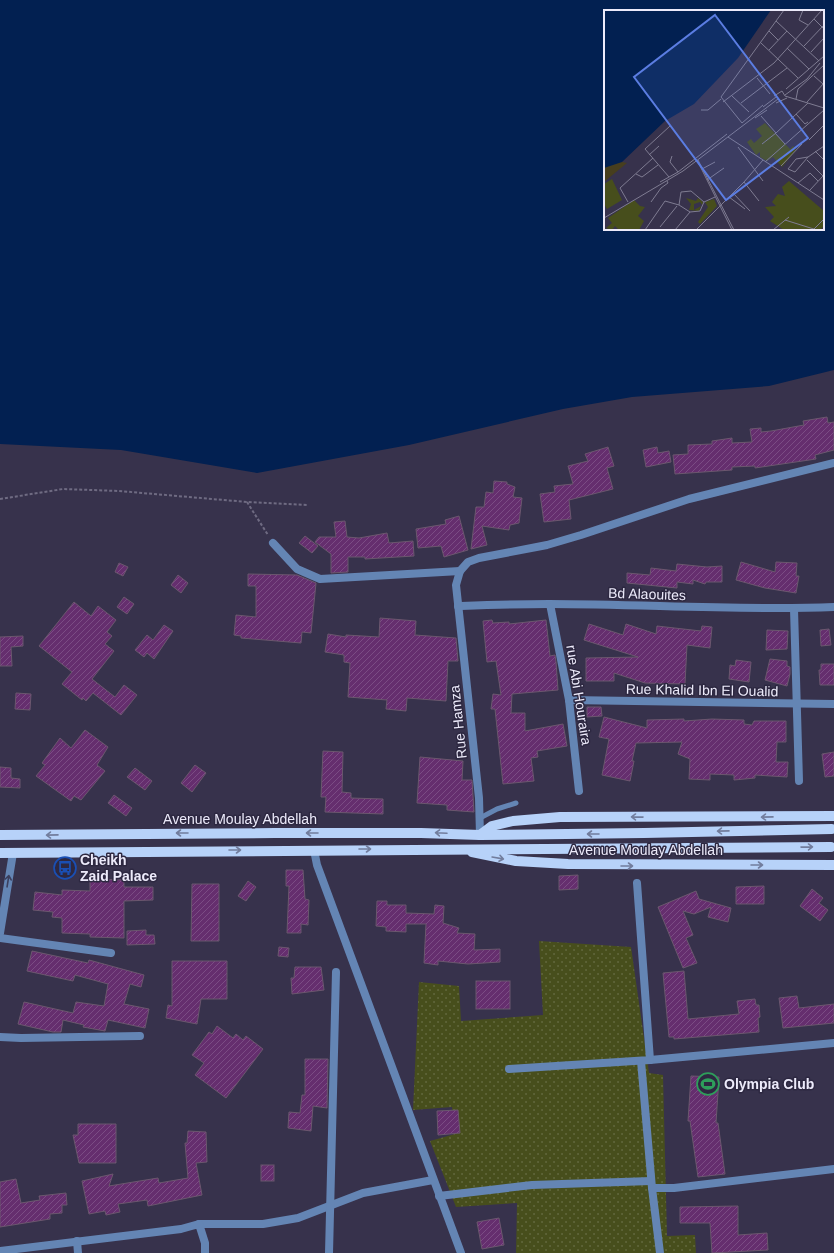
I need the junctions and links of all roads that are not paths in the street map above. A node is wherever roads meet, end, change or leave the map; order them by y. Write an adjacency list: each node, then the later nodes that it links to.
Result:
1 (834, 463): 3 (street)
2 (273, 543): 3 (street)
3 (460, 571): 5 (street, Rue Hamza)
4 (550, 604): 5 (street, Bd Alaouites); 7 (street, Bd Alaouites); 8 (street, rue Abi Houraira)
5 (458, 606): 15 (street, Rue Hamza)
6 (834, 607): 7 (street, Bd Alaouites)
7 (794, 609): 10 (street)
8 (569, 700): 10 (street, Rue Khalid Ibn El Oualid); 12 (street, rue Abi Houraira)
9 (834, 704): 10 (street, Rue Khalid Ibn El Oualid)
10 (798, 705): 11 (street)
11 (799, 781)
12 (579, 791)
13 (516, 803): 15 (lane)
14 (834, 816): 18 (main road, one-way to 18)
15 (480, 818): 18 (street, Rue Hamza)
16 (832, 829): 18 (main road, Avenue Moulay Abdellah, one-way to 18)
17 (0, 835): 18 (main road, Avenue Moulay Abdellah, one-way to 17)
18 (480, 835)
19 (831, 847): 20 (main road, Avenue Moulay Abdellah, one-way to 19)
20 (460, 848): 21 (main road, Avenue Moulay Abdellah, one-way to 20); 24 (main road, Avenue Moulay Abdellah, one-way to 24)
21 (314, 850): 23 (main road, Avenue Moulay Abdellah, one-way to 21); 37 (street)
22 (0, 853): 23 (main road, Avenue Moulay Abdellah)
23 (13, 853): 26 (street, one-way to 23)
24 (834, 865)
25 (637, 883): 34 (street)
26 (0, 933)
27 (0, 938): 28 (street)
28 (111, 953)
29 (336, 972): 40 (street)
30 (140, 1036): 31 (street)
31 (0, 1037)
32 (834, 1043): 34 (street)
33 (640, 1060): 34 (street); 35 (street); 38 (street)
34 (650, 1060)
35 (509, 1069)
36 (834, 1169): 38 (street)
37 (433, 1180): 39 (street); 40 (street)
38 (651, 1184): 39 (street); 49 (street)
39 (439, 1196): 48 (street)
40 (330, 1204): 41 (street); 47 (street)
41 (199, 1224): 42 (street); 46 (street)
42 (77, 1241): 43 (street); 45 (street)
43 (33, 1250): 44 (street)
44 (0, 1251)
45 (78, 1253)
46 (205, 1253)
47 (329, 1253)
48 (461, 1253)
49 (660, 1253)

